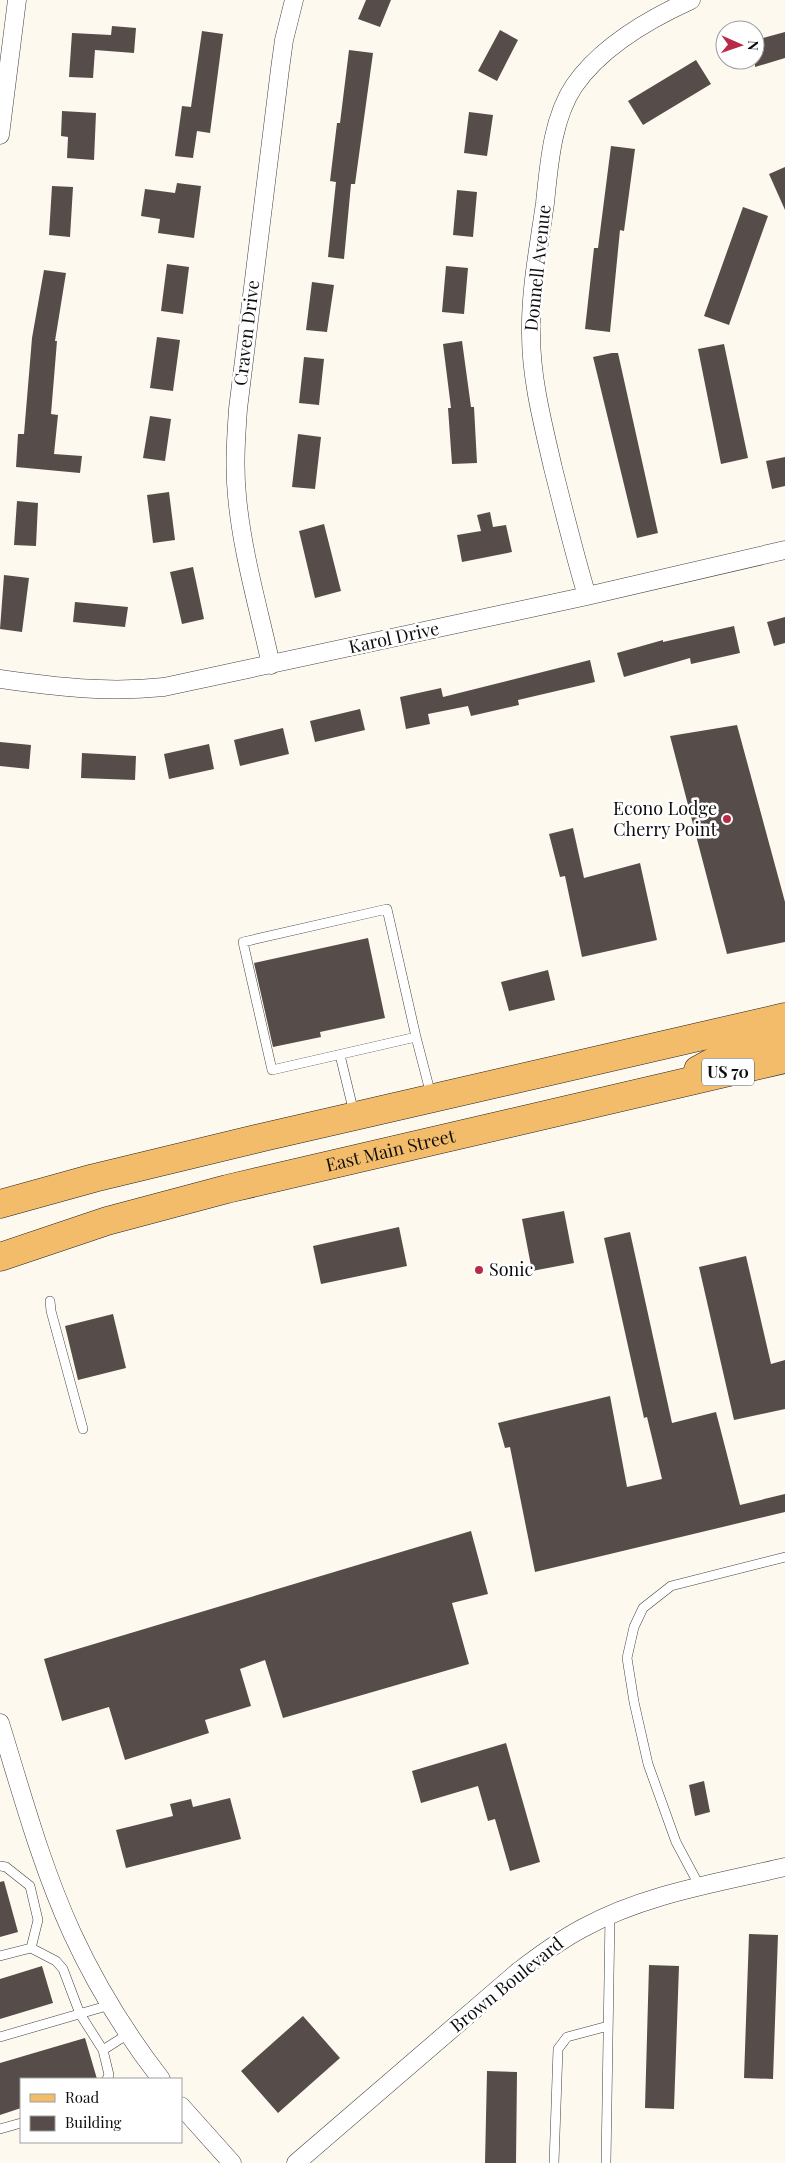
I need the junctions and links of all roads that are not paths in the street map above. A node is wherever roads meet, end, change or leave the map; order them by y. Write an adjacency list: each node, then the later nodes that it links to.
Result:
1 (17, 0): 4 (street)
2 (294, 0): 7 (street, Craven Drive)
3 (691, 0): 6 (street, Donnell Avenue)
4 (0, 135)
5 (785, 550): 6 (street, Karol Drive)
6 (587, 596): 7 (street, Karol Drive)
7 (271, 665): 8 (street, Karol Drive)
8 (0, 679)
9 (785, 1017): 15 (main road)
10 (785, 1030): 14 (main road)
11 (416, 1037): 12 (lane); 12 (lane); 15 (lane)
12 (340, 1055): 16 (lane)
13 (785, 1059): 14 (main road, East Main Street / US 70)
14 (671, 1086): 18 (main road, East Main Street)
15 (432, 1099): 16 (main road)
16 (354, 1117): 17 (main road)
17 (264, 1137): 18 (main road); 19 (main road)
18 (274, 1177): 22 (main road, East Main Street)
19 (32, 1194): 20 (main road); 21 (main road)
20 (0, 1204)
21 (0, 1212)
22 (0, 1257)
23 (50, 1301): 24 (lane)
24 (83, 1429)
25 (785, 1557): 30 (lane)
26 (0, 1723): 29 (street)
27 (0, 1866): 29 (lane)
28 (785, 1867): 30 (street, Brown Boulevard)
29 (40, 1883): 32 (lane); 34 (street)
30 (700, 1887): 31 (street, Brown Boulevard)
31 (610, 1915): 36 (lane); 46 (street, Brown Boulevard)
32 (30, 1948): 33 (lane); 35 (lane)
33 (0, 1956)
34 (110, 2005): 35 (lane); 37 (street)
35 (80, 2014): 38 (lane); 39 (lane)
36 (608, 2026): 47 (lane); 48 (lane)
37 (128, 2034): 39 (lane); 41 (street)
38 (0, 2037)
39 (103, 2050): 40 (lane)
40 (108, 2078)
41 (160, 2078)
42 (182, 2107): 45 (street)
43 (20, 2123): 44 (lane)
44 (0, 2129)
45 (232, 2163)
46 (296, 2163)
47 (554, 2163)
48 (606, 2163)

